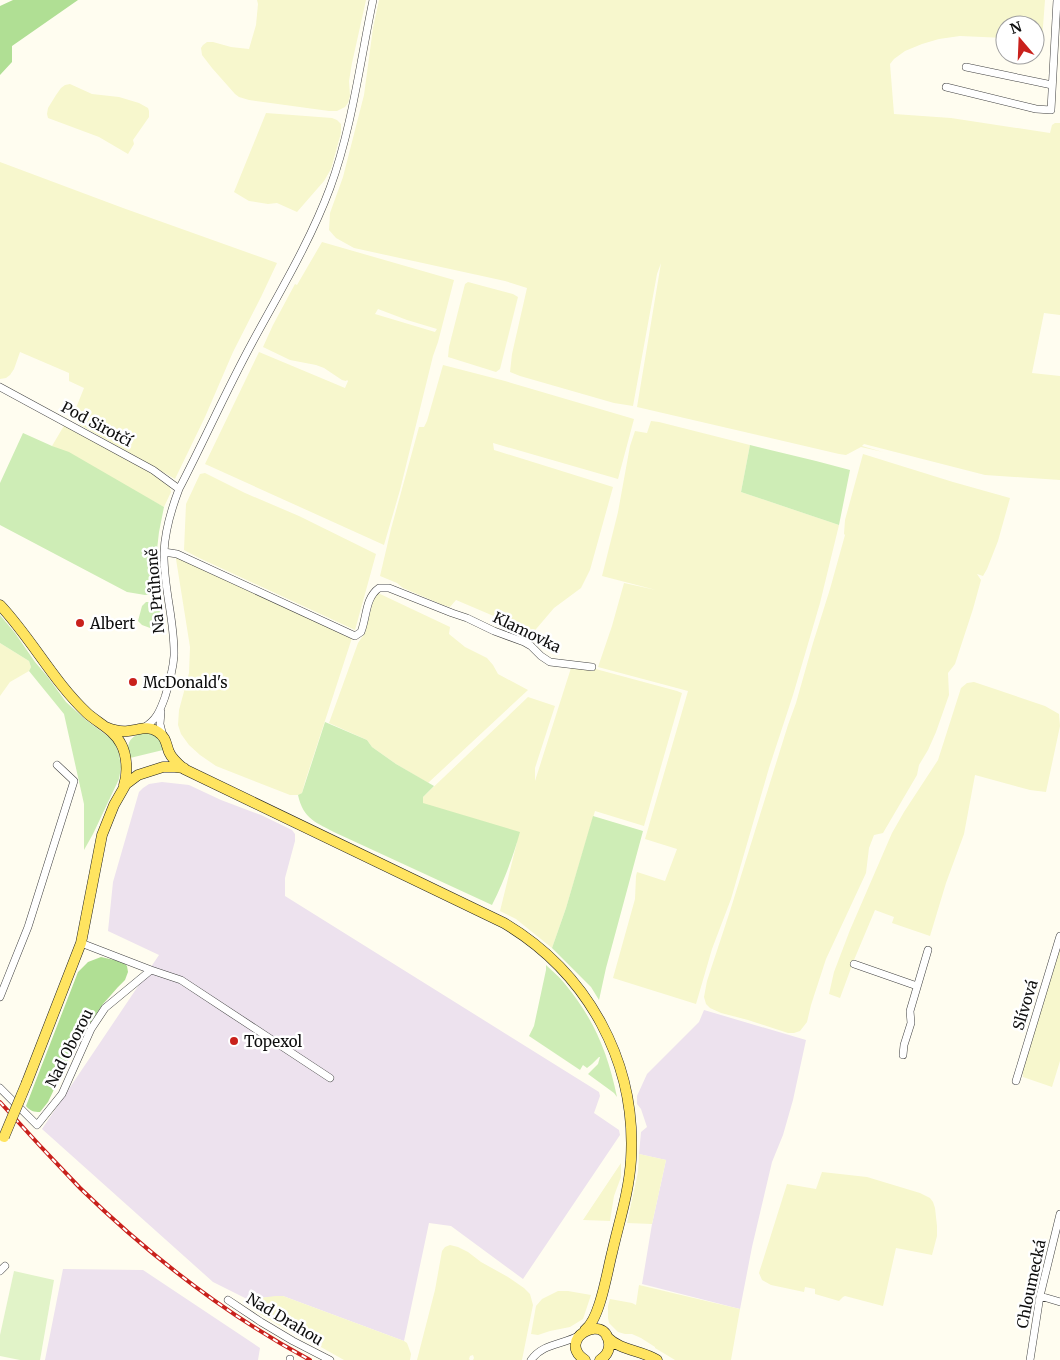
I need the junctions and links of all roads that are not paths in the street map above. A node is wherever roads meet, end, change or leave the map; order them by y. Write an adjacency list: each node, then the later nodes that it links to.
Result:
1 (374, 0): 8 (street, Na Průhoně)
2 (1058, 0): 3 (street)
3 (1058, 10): 5 (street)
4 (966, 67): 5 (street)
5 (1052, 85): 6 (street)
6 (946, 87)
7 (0, 387): 8 (street, Pod Sirotčí)
8 (179, 489): 9 (street, Na Průhoně)
9 (164, 552): 11 (street, Klamovka); 12 (street, Na Průhoně)
10 (0, 605): 13 (main road)
11 (592, 667)
12 (161, 709): 14 (street, Na Průhoně); 15 (street, Na Průhoně)
13 (106, 727): 14 (main road); 17 (main road)
14 (140, 729): 15 (main road); 17 (main road)
15 (163, 736): 16 (main road)
16 (168, 748): 19 (main road); 20 (main road)
17 (124, 755): 21 (main road); 22 (main road)
18 (57, 765): 29 (street)
19 (157, 769): 20 (main road); 21 (main road)
20 (184, 769): 39 (main road)
21 (146, 772): 22 (main road)
22 (123, 788): 24 (main road)
23 (1060, 936): 32 (street, Slívová)
24 (81, 943): 27 (street); 34 (main road, bridge)
25 (928, 950): 28 (street)
26 (854, 964): 28 (street)
27 (151, 970): 31 (street); 33 (street, Nad Oborou)
28 (917, 986): 30 (street)
29 (0, 997)
30 (903, 1055)
31 (330, 1078)
32 (1016, 1081)
33 (0, 1088)
34 (2, 1141)
35 (1060, 1214): 36 (street, Chloumecká)
36 (1040, 1296): 38 (street); 49 (street, Chloumecká)
37 (228, 1300): 46 (street, Nad Drahou)
38 (1060, 1302)
39 (598, 1307): 40 (main road); 41 (main road)
40 (582, 1332): 41 (main road); 42 (street); 44 (main road)
41 (605, 1335): 43 (main road); 45 (main road)
42 (558, 1343): 44 (street); 47 (street)
43 (629, 1349): 45 (main road); 48 (main road)
44 (582, 1357)
45 (603, 1358)
46 (330, 1360)
47 (530, 1360)
48 (657, 1360)
49 (1030, 1360)

